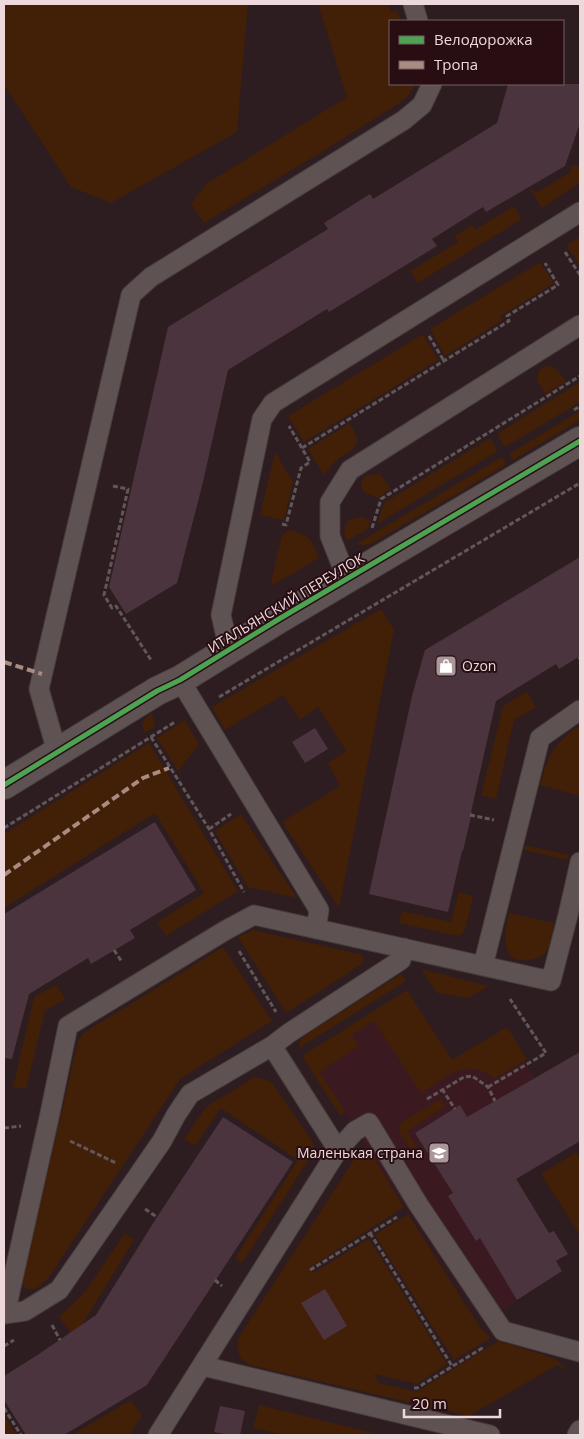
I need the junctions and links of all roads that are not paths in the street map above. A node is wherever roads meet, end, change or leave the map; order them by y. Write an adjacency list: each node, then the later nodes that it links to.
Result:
1 (413, 4): 2 (lane)
2 (418, 20)
3 (432, 85): 11 (lane)
4 (580, 212): 8 (lane)
5 (580, 326): 7 (lane)
6 (580, 441): 7 (street, ИТАЛЬЯНСКИЙ ПЕРЕУЛОК)
7 (347, 579): 8 (street, ИТАЛЬЯНСКИЙ ПЕРЕУЛОК)
8 (229, 650): 9 (street, ИТАЛЬЯНСКИЙ ПЕРЕУЛОК)
9 (180, 680): 11 (street, ИТАЛЬЯНСКИЙ ПЕРЕУЛОК); 14 (lane)
10 (580, 710): 16 (lane)
11 (57, 752): 12 (street, ИТАЛЬЯНСКИЙ ПЕРЕУЛОК)
12 (4, 785)
13 (580, 862): 16 (lane)
14 (316, 929): 15 (lane); 19 (lane)
15 (404, 948): 16 (lane); 17 (lane)
16 (483, 966)
17 (272, 1046): 18 (lane); 19 (lane)
18 (338, 1150): 20 (lane); 21 (lane)
19 (4, 1314)
20 (580, 1352)
21 (203, 1366): 23 (lane); 24 (lane)
22 (580, 1430): 25 (lane)
23 (158, 1435)
24 (490, 1435)
25 (577, 1435)

